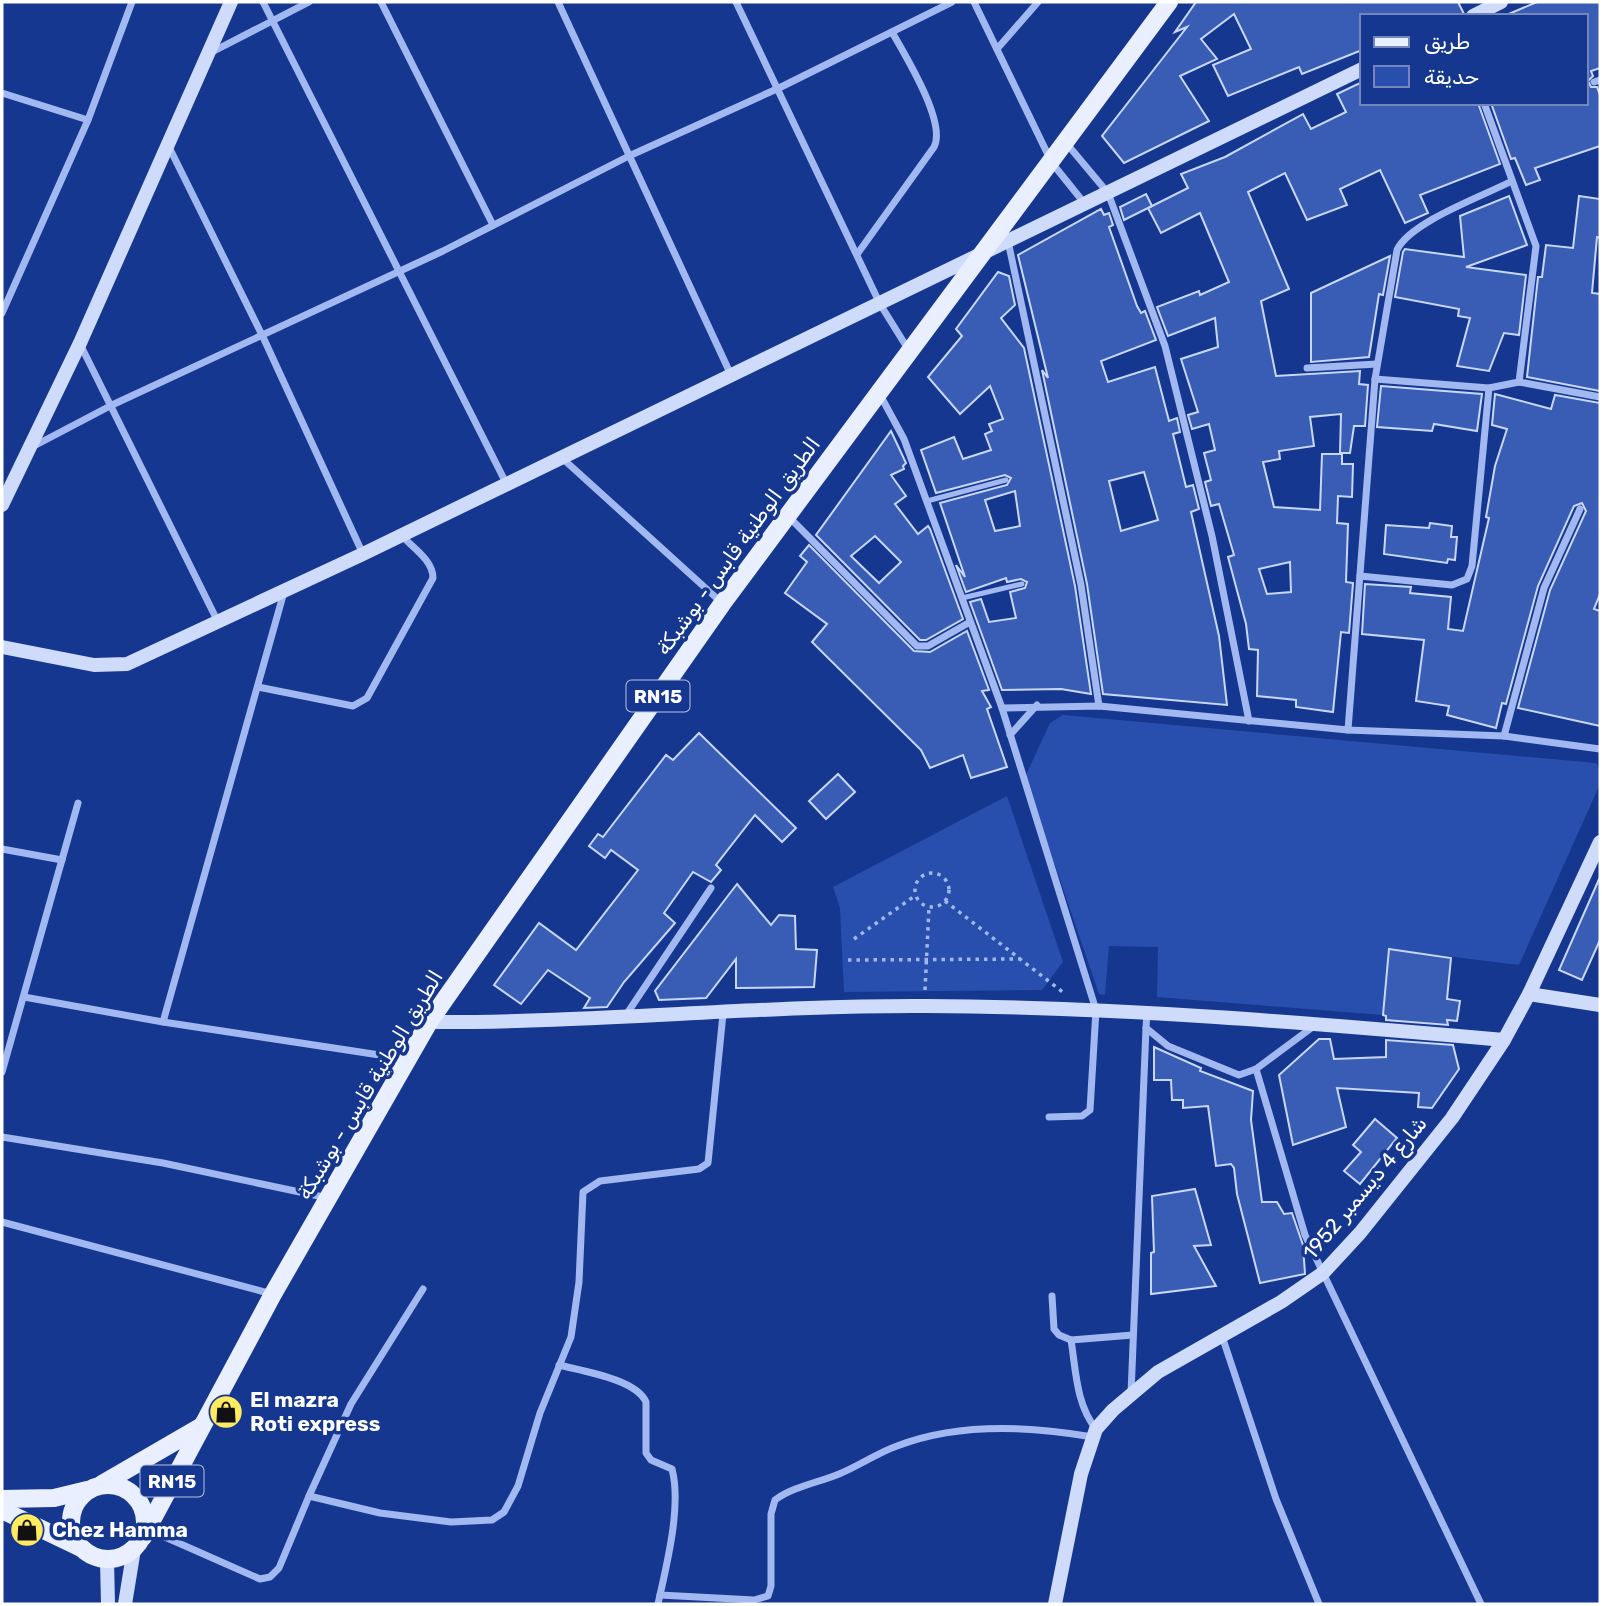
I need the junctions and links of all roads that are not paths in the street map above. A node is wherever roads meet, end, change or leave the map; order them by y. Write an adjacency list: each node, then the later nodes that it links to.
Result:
1 (132, 2): 22 (street)
2 (231, 2): 17 (street)
3 (263, 2): 14 (street)
4 (309, 2): 14 (street)
5 (381, 2): 30 (street)
6 (558, 2): 25 (street)
7 (736, 2): 19 (street)
8 (952, 2): 15 (street)
9 (974, 2): 16 (street)
10 (1038, 2): 16 (street)
11 (1169, 2): 23 (main road, الطريق الوطنية قابس - بوشبكة / RN15)
12 (1501, 2): 13 (street)
13 (1477, 14)
14 (274, 19): 17 (street); 34 (street)
15 (892, 32): 19 (street); 32 (street)
16 (997, 49): 26 (street)
17 (209, 54): 24 (street)
18 (1360, 70): 28 (street)
19 (779, 88): 25 (street); 32 (street)
20 (2, 93): 22 (street)
21 (1485, 105): 27 (street)
22 (88, 120): 36 (street)
23 (1066, 142): 26 (main road, الطريق الوطنية قابس - بوشبكة / RN15); 28 (street)
24 (169, 147): 37 (street); 38 (street)
25 (629, 156): 30 (street); 42 (street)
26 (1052, 163): 29 (street); 33 (main road, الطريق الوطنية قابس - بوشبكة / RN15)
27 (1512, 181): 40 (street); 44 (street)
28 (1108, 193): 29 (street); 72 (street)
29 (1085, 204): 31 (street)
30 (493, 225): 34 (street)
31 (1008, 241): 33 (street); 70 (street)
32 (858, 253): 35 (street)
33 (980, 255): 35 (street); 39 (main road, الطريق الوطنية قابس - بوشبكة / RN15)
34 (400, 271): 37 (street); 53 (street)
35 (880, 304): 39 (street); 42 (street)
36 (2, 313)
37 (263, 337): 48 (street); 59 (street)
38 (80, 343): 48 (street); 49 (street)
39 (911, 353): 46 (main road, الطريق الوطنية قابس - بوشبكة / RN15)
40 (1377, 364): 41 (street); 43 (street)
41 (1307, 368)
42 (731, 375): 50 (street)
43 (1375, 379): 45 (street); 60 (street)
44 (1519, 382): 45 (street); 47 (street)
45 (1489, 388): 60 (street)
46 (878, 393): 54 (street); 57 (main road, الطريق الوطنية قابس - بوشبكة / RN15)
47 (1600, 397)
48 (112, 405): 49 (street); 65 (street)
49 (31, 447): 52 (street)
50 (561, 457): 53 (street); 64 (street)
51 (1006, 480): 54 (lane)
52 (7, 481): 55 (street)
53 (506, 483): 58 (street)
54 (927, 501): 63 (street)
55 (2, 505)
56 (1580, 509): 75 (street)
57 (788, 515): 64 (main road, الطريق الوطنية قابس - بوشبكة / RN15); 66 (street)
58 (401, 535): 59 (street); 68 (street)
59 (363, 554): 62 (street)
60 (1360, 576): 73 (street)
61 (1022, 584): 63 (lane)
62 (285, 590): 65 (street); 68 (street)
63 (962, 598): 66 (street)
64 (722, 604): 90 (main road, الطريق الوطنية قابس - بوشبكة / RN15)
65 (217, 620): 67 (street)
66 (971, 622): 71 (street)
67 (2, 647)
68 (258, 687): 89 (street)
69 (1037, 705): 70 (street); 71 (street); 74 (street)
70 (1099, 706): 72 (street)
71 (1002, 708): 74 (street)
72 (1249, 721): 73 (street)
73 (1348, 730): 75 (street)
74 (1010, 735): 85 (street)
75 (1504, 736): 76 (street)
76 (1600, 749)
77 (78, 803): 80 (street)
78 (1600, 842): 82 (street, شارع 4 ديسمبر 1952)
79 (2, 849): 80 (street)
80 (62, 860): 83 (street)
81 (711, 888): 88 (street)
82 (1529, 995): 84 (street); 93 (street, شارع 4 ديسمبر 1952)
83 (23, 997): 89 (street); 96 (street)
84 (1600, 1005)
85 (1091, 1010): 86 (street); 87 (street); 97 (street)
86 (1147, 1012): 91 (street); 92 (street)
87 (723, 1014): 88 (street); 108 (street)
88 (624, 1019): 90 (street)
89 (163, 1022): 94 (street)
90 (429, 1022): 94 (main road, الطريق الوطنية قابس - بوشبكة / RN15)
91 (1318, 1024): 93 (street); 95 (street)
92 (1146, 1028): 95 (street); 105 (street)
93 (1504, 1040): 101 (street, شارع 4 ديسمبر 1952)
94 (407, 1059): 99 (main road, الطريق الوطنية قابس - بوشبكة / RN15)
95 (1256, 1069): 101 (street)
96 (2, 1072)
97 (1049, 1117)
98 (2, 1137): 99 (street)
99 (329, 1199): 103 (main road, الطريق الوطنية قابس - بوشبكة / RN15)
100 (2, 1222): 103 (street)
101 (1323, 1273): 106 (street, شارع 4 ديسمبر 1952); 125 (street)
102 (423, 1289): 113 (street)
103 (273, 1294): 110 (main road, الطريق الوطنية قابس - بوشبكة / RN15)
104 (1052, 1296): 107 (street)
105 (1133, 1335): 107 (street); 109 (street)
106 (1223, 1336): 109 (street, شارع 4 ديسمبر 1952); 124 (street)
107 (1071, 1340): 111 (street)
108 (559, 1365): 113 (street); 119 (street)
109 (1131, 1394): 111 (street, شارع 4 ديسمبر 1952)
110 (202, 1426): 112 (main road, RN15); 116 (main road, الطريق الوطنية قابس - بوشبكة / RN15)
111 (1095, 1433): 119 (street); 123 (street, شارع 4 ديسمبر 1952)
112 (95, 1487): 114 (main road, RN15); 116 (main road, RN15); 117 (main road, RN15)
113 (309, 1496): 116 (street)
114 (2, 1499)
115 (2, 1510): 117 (main road)
116 (141, 1538): 118 (main road); 121 (street)
117 (81, 1548): 118 (main road)
118 (107, 1560): 120 (street)
119 (660, 1595): 122 (street)
120 (108, 1604)
121 (125, 1604)
122 (658, 1604)
123 (1055, 1604)
124 (1319, 1604)
125 (1481, 1604)

